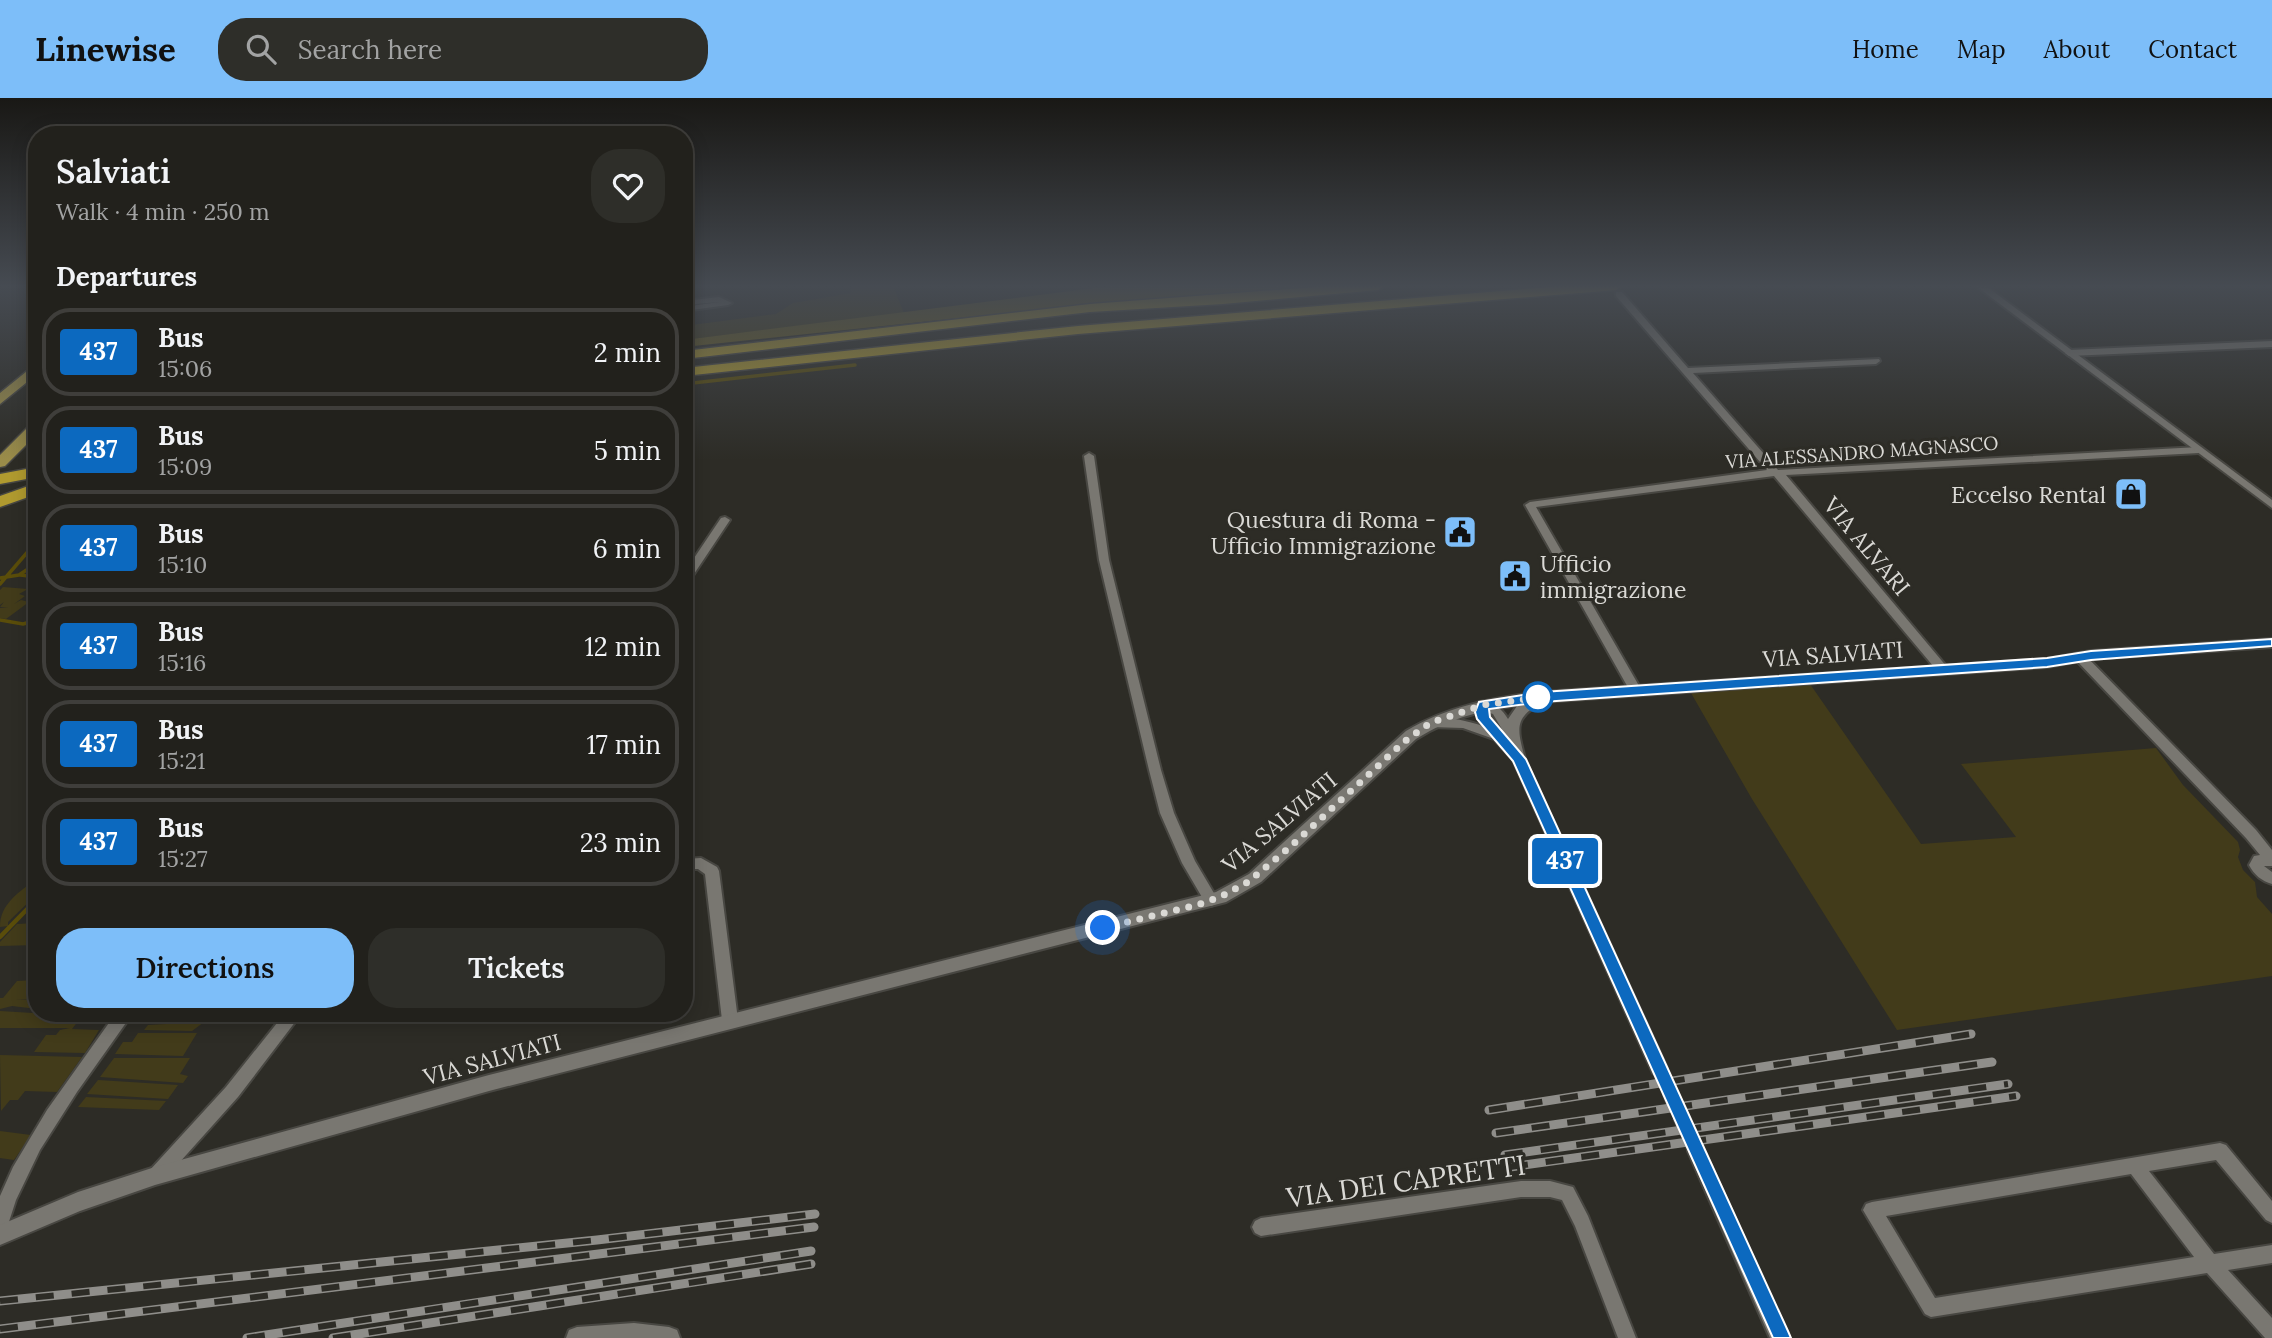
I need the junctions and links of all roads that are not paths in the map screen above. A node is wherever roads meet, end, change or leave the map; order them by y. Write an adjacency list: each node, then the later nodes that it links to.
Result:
1 (780, 344): 8 (highway)
2 (850, 344): 9 (highway)
3 (948, 344): 11 (highway)
4 (1666, 344): 12 (street, VIA ALVARI)
5 (2058, 344): 7 (street)
6 (2272, 344): 7 (street)
7 (2070, 353): 16 (street)
8 (693, 354)
9 (693, 361)
10 (1876, 362): 12 (street)
11 (693, 371)
12 (1688, 372): 20 (street, VIA ALVARI)
13 (28, 375): 14 (main road)
14 (0, 400)
15 (28, 435): 19 (main road)
16 (2199, 450): 20 (street, VIA ALESSANDRO MAGNASCO); 24 (street)
17 (1089, 456): 41 (street)
18 (28, 460): 19 (highway)
19 (0, 464)
20 (1777, 473): 30 (street, VIA ALVARI); 31 (street, VIA ALESSANDRO MAGNASCO)
21 (28, 474): 22 (highway)
22 (0, 479)
23 (28, 491): 25 (highway)
24 (2269, 500)
25 (0, 502)
26 (725, 520): 27 (street)
27 (693, 568)
28 (2272, 643): 29 (street, VIA SALVIATI)
29 (2080, 657): 30 (street, VIA SALVIATI); 38 (street)
30 (1943, 670): 31 (street, VIA SALVIATI)
31 (1636, 691): 32 (street, VIA SALVIATI)
32 (1542, 697): 33 (street, VIA SALVIATI); 36 (street)
33 (1483, 705): 34 (street, VIA SALVIATI); 35 (street); 36 (street)
34 (1430, 723): 35 (street); 41 (street, VIA SALVIATI)
35 (1497, 736): 37 (street)
36 (1513, 738): 37 (street)
37 (1519, 759): 45 (street)
38 (2272, 860): 40 (street)
39 (693, 864): 42 (street)
40 (2272, 879)
41 (1211, 900): 42 (street, VIA SALVIATI)
42 (730, 1020): 48 (street, VIA SALVIATI)
43 (119, 1022): 50 (street)
44 (287, 1022): 48 (street)
45 (1659, 1068)
46 (1696, 1151): 56 (street)
47 (2134, 1165): 49 (street); 54 (street); 54 (street)
48 (155, 1176): 52 (street, VIA SALVIATI)
49 (2272, 1214)
50 (0, 1225)
51 (1261, 1227): 59 (street, VIA DEI CAPRETTI)
52 (0, 1236)
53 (2272, 1254): 54 (street)
54 (2209, 1262): 55 (street)
55 (2272, 1332)
56 (1782, 1336)
57 (577, 1338): 58 (street)
58 (670, 1338)
59 (1627, 1338)

